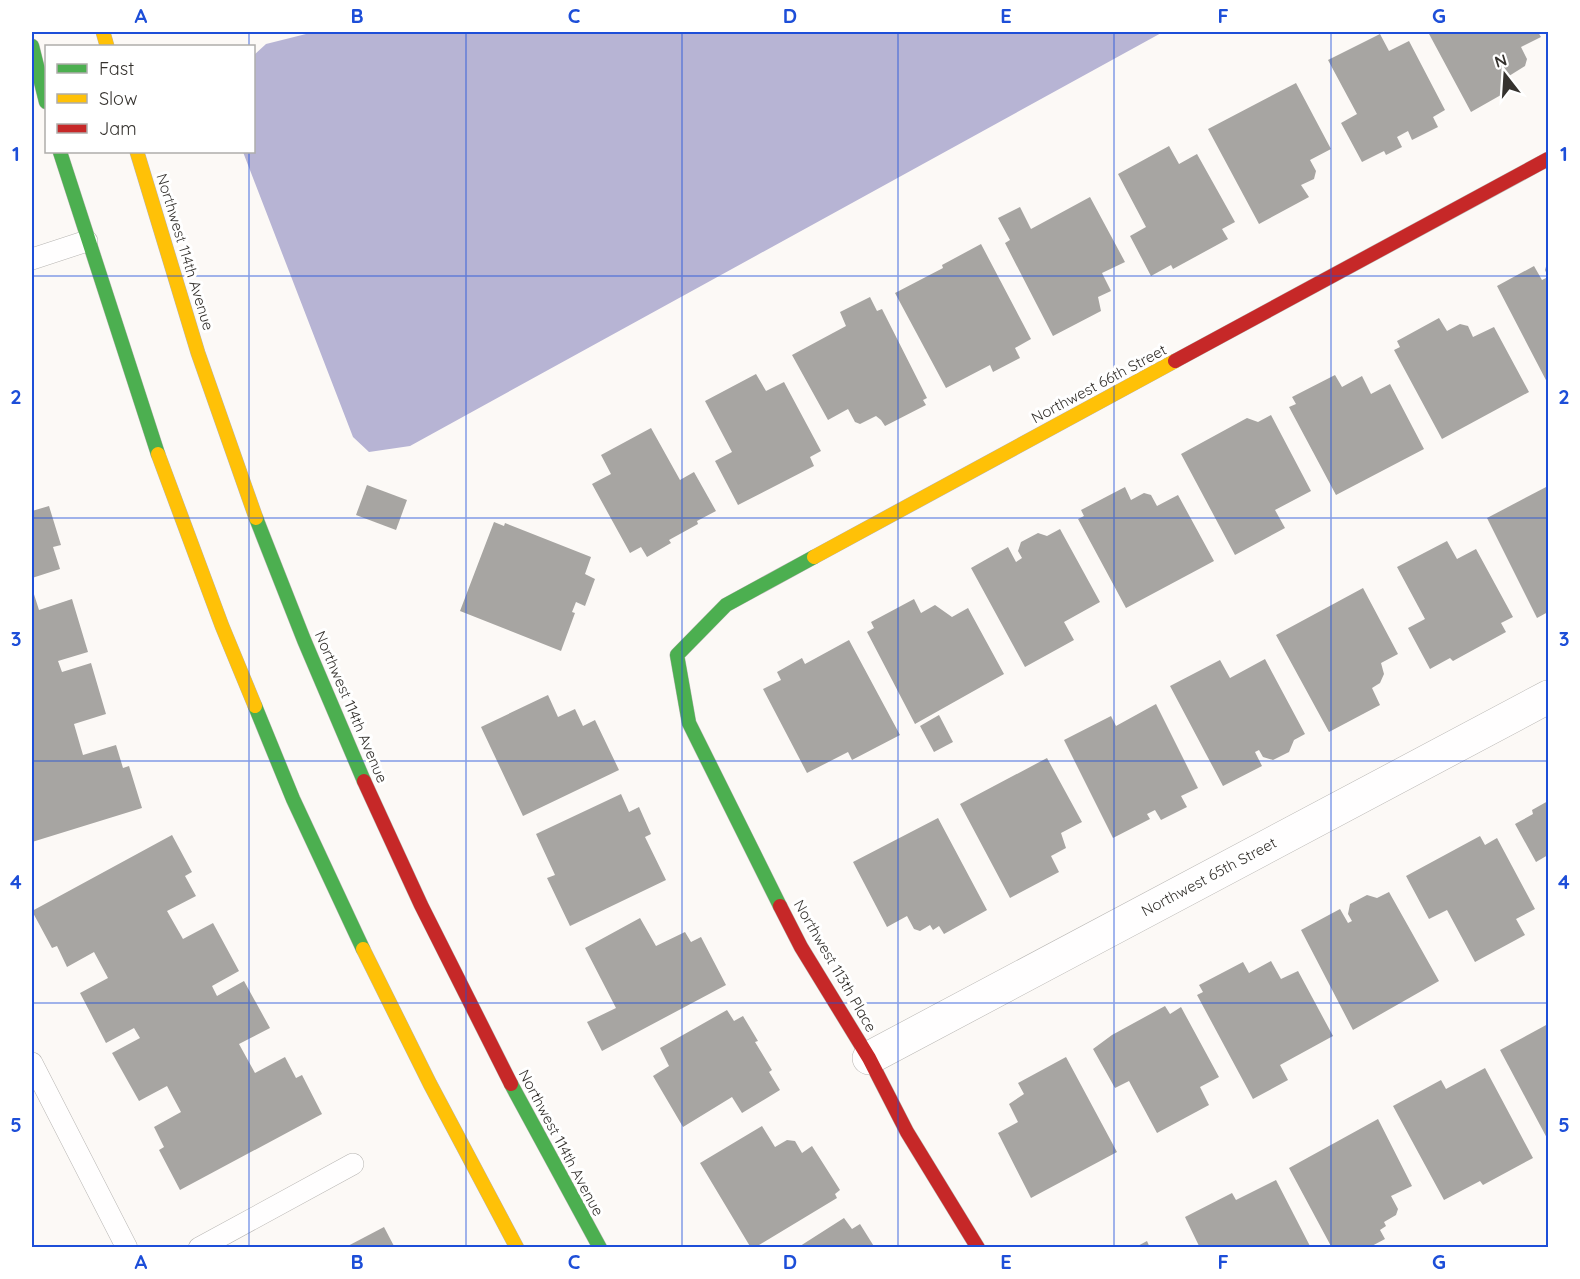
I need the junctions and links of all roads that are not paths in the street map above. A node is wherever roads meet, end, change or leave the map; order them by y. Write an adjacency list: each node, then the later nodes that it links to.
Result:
1 (32, 46): 2 (street)
2 (45, 98)
3 (60, 153): 6 (street)
4 (136, 153): 16 (street, Northwest 114th Avenue)
5 (1548, 159): 8 (street, Northwest 66th Street)
6 (87, 241): 7 (lane); 15 (street)
7 (32, 260)
8 (677, 655): 10 (street, Northwest 113th Place)
9 (1548, 697): 10 (street, Northwest 65th Street)
10 (869, 1058): 17 (street, Northwest 113th Place)
11 (32, 1063): 13 (lane)
12 (353, 1164): 14 (lane)
13 (127, 1248)
14 (199, 1248)
15 (517, 1248)
16 (600, 1248)
17 (978, 1248)

